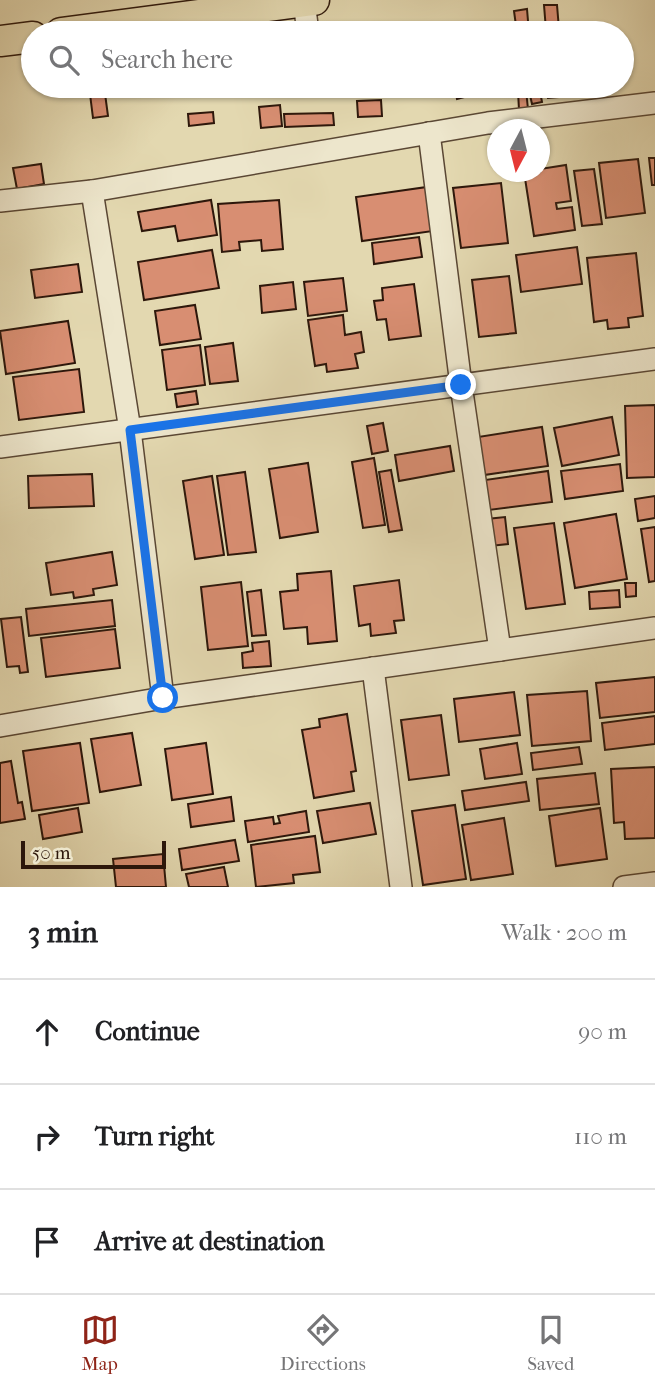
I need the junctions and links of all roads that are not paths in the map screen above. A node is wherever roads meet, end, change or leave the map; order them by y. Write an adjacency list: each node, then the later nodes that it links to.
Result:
1 (309, 1): 2 (highway); 3 (street)
2 (154, 21)
3 (308, 21)
4 (21, 38): 5 (highway)
5 (0, 41)
6 (655, 103): 7 (street)
7 (429, 132): 8 (street); 11 (street)
8 (92, 191): 9 (street); 12 (street)
9 (0, 201)
10 (655, 359): 11 (street)
11 (461, 385): 12 (street); 15 (street)
12 (130, 430): 13 (street); 17 (street)
13 (0, 447)
14 (655, 628): 15 (street)
15 (500, 650): 16 (street)
16 (373, 668): 17 (street); 20 (street)
17 (163, 698): 18 (street)
18 (0, 726)
19 (655, 883): 21 (street)
20 (401, 887)
21 (624, 887)

